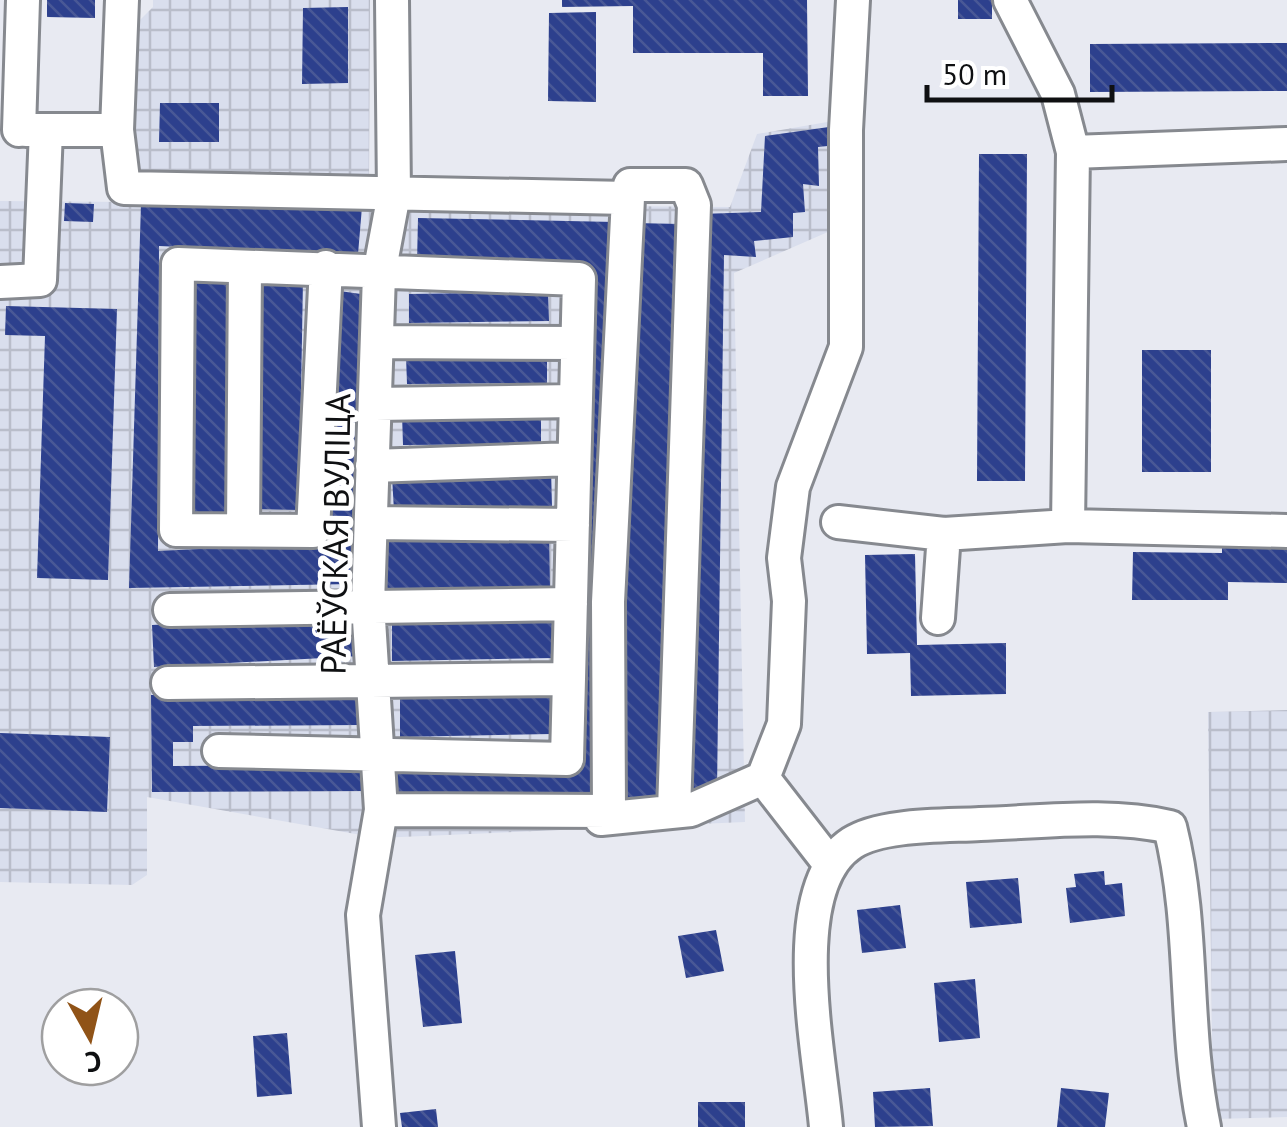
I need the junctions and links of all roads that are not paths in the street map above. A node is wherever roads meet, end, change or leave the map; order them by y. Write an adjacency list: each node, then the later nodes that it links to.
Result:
1 (22, 0): 6 (street)
2 (122, 0): 7 (street)
3 (392, 0): 10 (street, РАЁЎСКАЯ ВУЛІЦА)
4 (853, 0): 38 (street)
5 (1010, 0): 9 (street)
6 (22, 130): 7 (street); 15 (street)
7 (117, 130): 10 (street)
8 (1287, 144): 9 (street)
9 (1073, 152): 25 (street)
10 (394, 194): 11 (street); 14 (street, РАЁЎСКАЯ ВУЛІЦА)
11 (628, 199): 40 (street); 41 (street)
12 (326, 267): 13 (street); 14 (street); 26 (street)
13 (245, 268): 26 (street); 26 (street)
14 (379, 274): 16 (street, РАЁЎСКАЯ ВУЛІЦА); 17 (street)
15 (0, 282)
16 (379, 342): 17 (street); 19 (street, РАЁЎСКАЯ ВУЛІЦА)
17 (577, 343): 18 (street)
18 (575, 401): 19 (street); 20 (street)
19 (375, 404): 21 (street, РАЁЎСКАЯ ВУЛІЦА)
20 (574, 459): 21 (street); 24 (street)
21 (372, 466): 23 (street, РАЁЎСКАЯ ВУЛІЦА)
22 (838, 522): 28 (street)
23 (371, 523): 24 (street); 29 (street, РАЁЎСКАЯ ВУЛІЦА)
24 (573, 524): 30 (street)
25 (1068, 526): 27 (street); 28 (street)
26 (243, 530)
27 (1287, 531)
28 (944, 534): 32 (street)
29 (368, 604): 30 (street); 31 (street); 34 (street, РАЁЎСКАЯ ВУЛІЦА)
30 (571, 604): 33 (street)
31 (170, 610)
32 (938, 618)
33 (569, 679): 34 (street); 37 (street)
34 (372, 680): 35 (street); 37 (street, РАЁЎСКАЯ ВУЛІЦА)
35 (168, 683)
36 (219, 751): 37 (street)
37 (380, 752): 39 (street, РАЁЎСКАЯ ВУЛІЦА)
38 (763, 778): 41 (street); 42 (street)
39 (381, 810): 40 (street); 43 (street, РАЁЎСКАЯ ВУЛІЦА)
40 (609, 811): 41 (street)
41 (674, 812)
42 (829, 862): 44 (street); 45 (street)
43 (378, 1127)
44 (826, 1127)
45 (1204, 1127)

